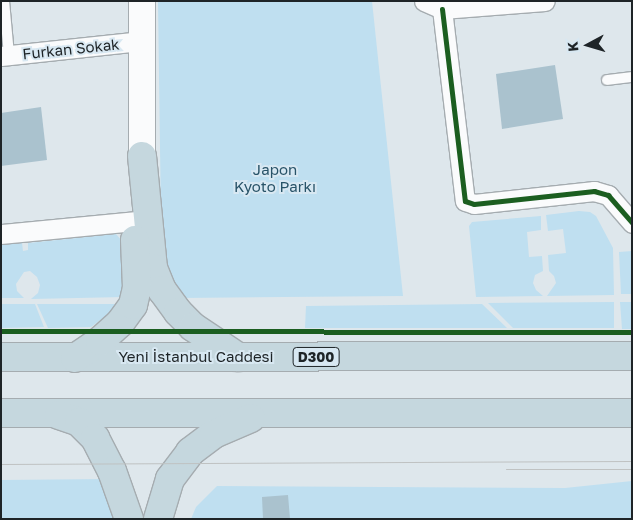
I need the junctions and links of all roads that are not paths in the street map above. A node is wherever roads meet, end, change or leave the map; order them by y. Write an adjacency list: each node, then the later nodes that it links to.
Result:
1 (4, 1): 7 (lane)
2 (142, 1): 6 (street, Furkan Sokak)
3 (424, 1): 5 (street)
4 (545, 1): 5 (street)
5 (442, 9): 12 (street)
6 (142, 41): 7 (street, Furkan Sokak); 10 (street, Furkan Sokak)
7 (5, 56)
8 (632, 77): 9 (lane)
9 (607, 80)
10 (142, 156): 11 (highway); 16 (highway)
11 (135, 221): 13 (street); 17 (highway)
12 (632, 223)
13 (1, 234)
14 (632, 356): 16 (highway, Yeni İstanbul Caddesi / D300)
15 (1, 357): 17 (highway, Yeni İstanbul Caddesi / D300)
16 (238, 357): 17 (highway, Yeni İstanbul Caddesi / D300)
17 (75, 358)
18 (1, 413): 19 (highway)
19 (50, 413): 20 (highway); 22 (highway)
20 (265, 413): 21 (highway); 23 (highway)
21 (632, 413)
22 (129, 519)
23 (158, 519)

